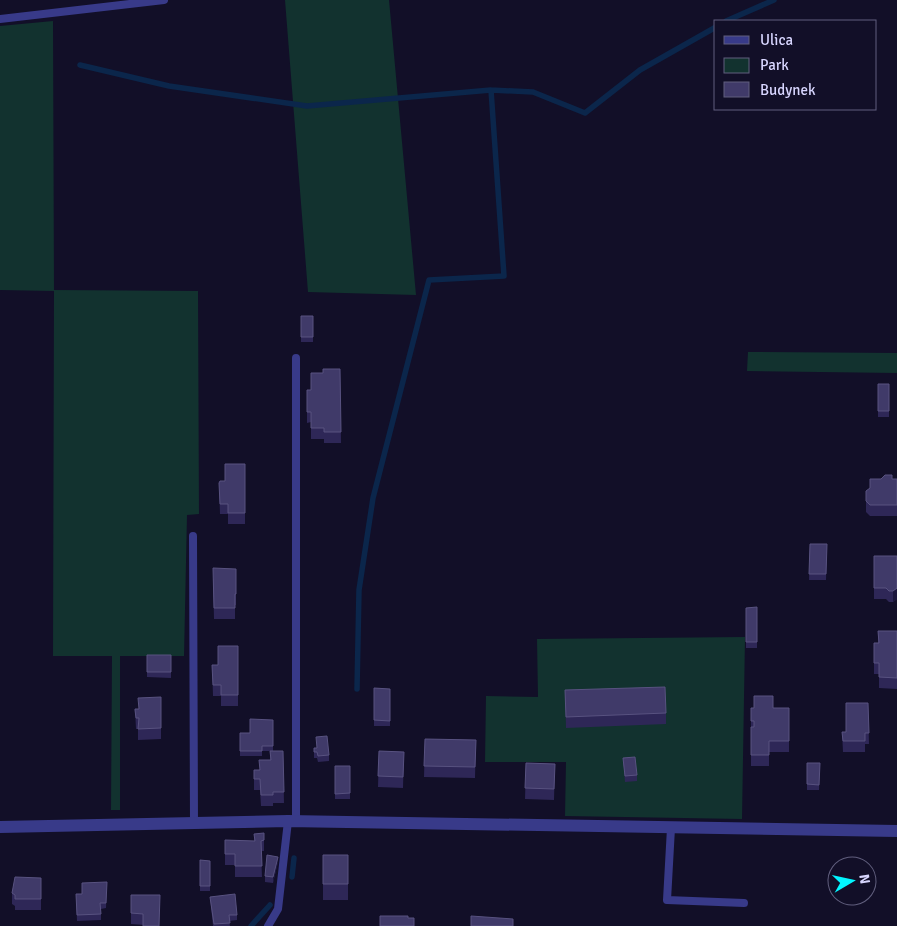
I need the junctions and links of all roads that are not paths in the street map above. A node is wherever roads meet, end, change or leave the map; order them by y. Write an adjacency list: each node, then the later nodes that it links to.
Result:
1 (164, 0): 2 (lane)
2 (0, 18)
3 (296, 358): 5 (lane)
4 (193, 536): 6 (lane)
5 (292, 822): 6 (street); 8 (street); 11 (lane)
6 (194, 823): 7 (street)
7 (0, 827)
8 (671, 828): 9 (street); 10 (lane)
9 (897, 832)
10 (744, 903)
11 (268, 926)

